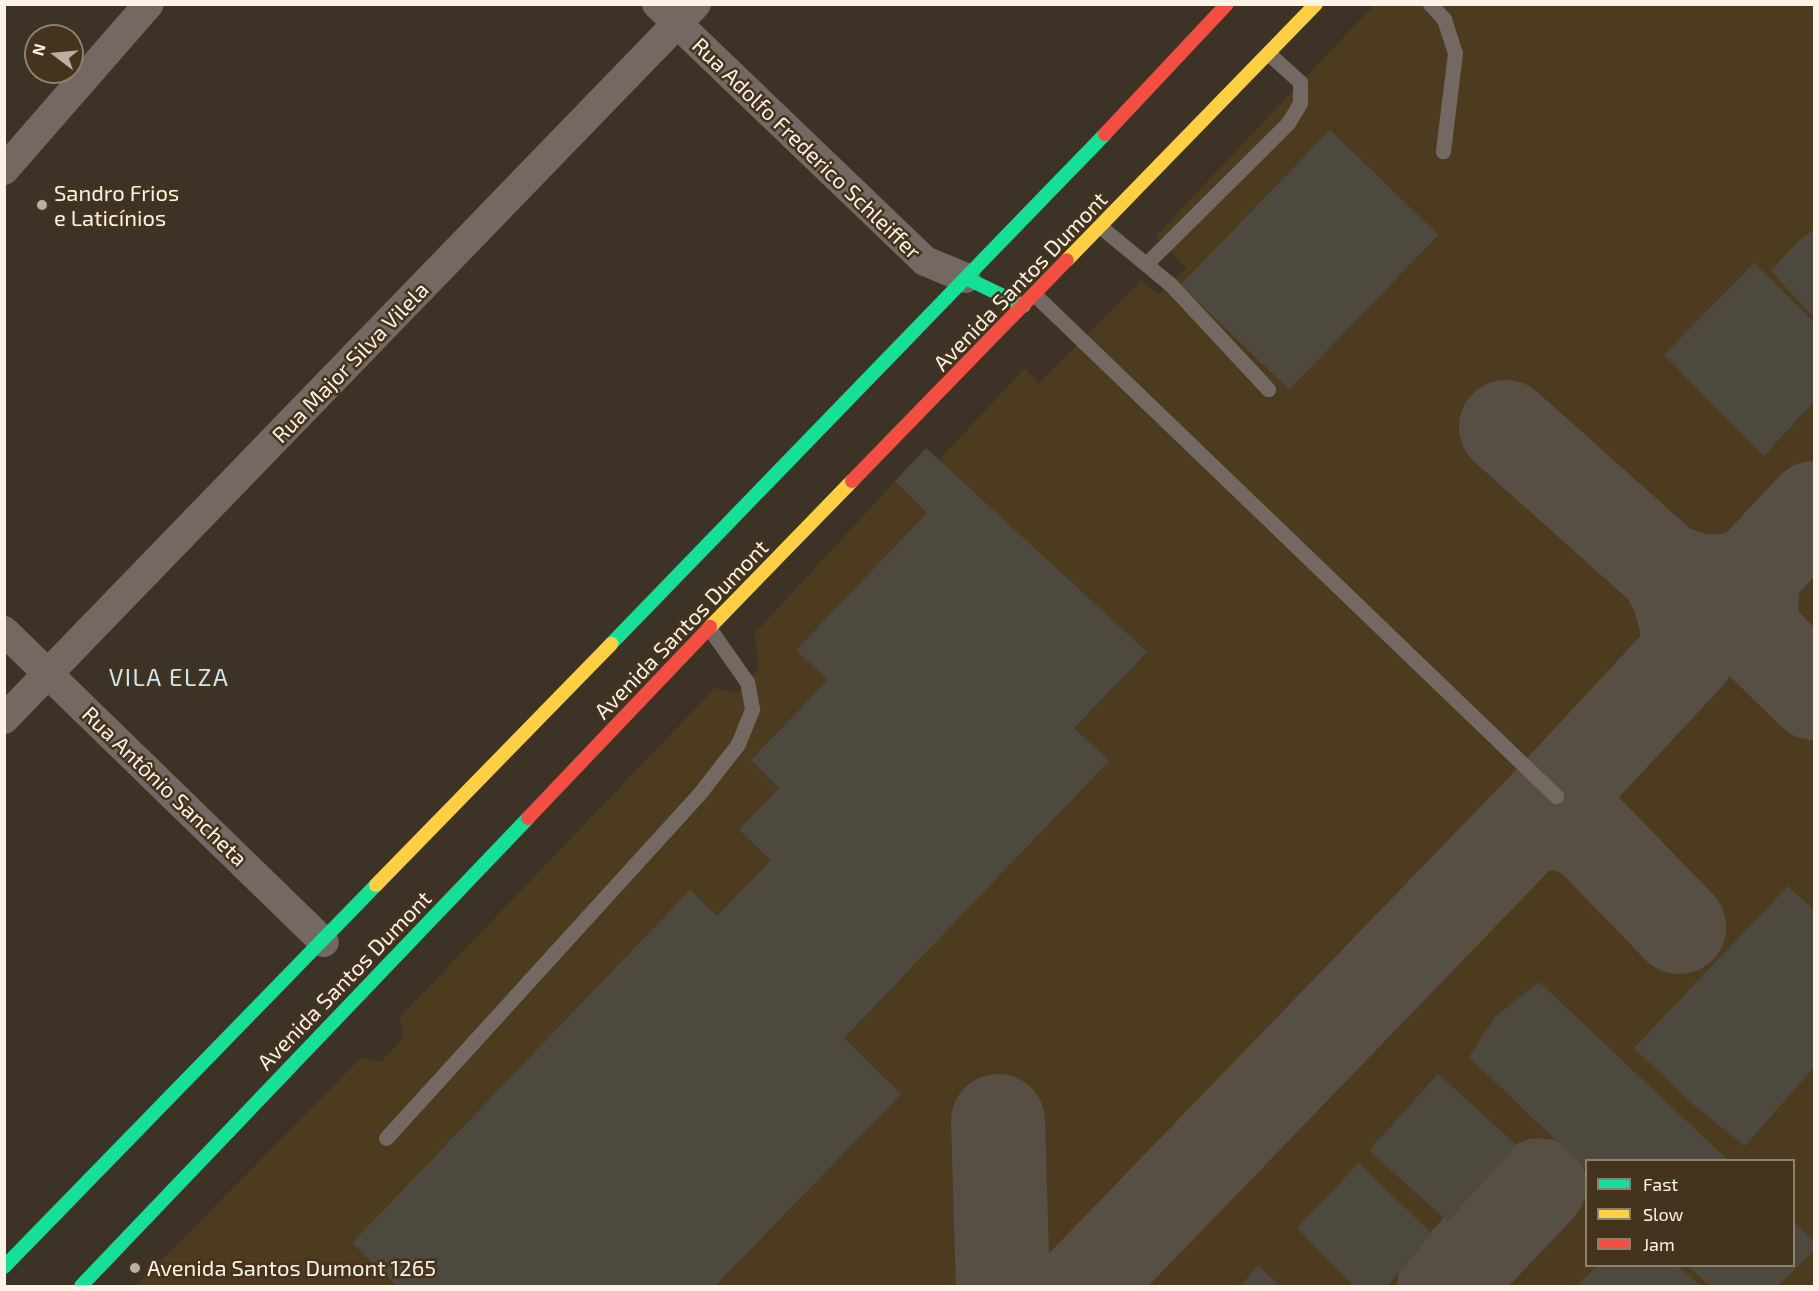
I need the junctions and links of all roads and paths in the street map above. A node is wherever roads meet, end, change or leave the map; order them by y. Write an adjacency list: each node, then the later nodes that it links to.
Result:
1 (148, 4): 8 (street)
2 (1227, 4): 11 (main road, Avenida Santos Dumont)
3 (1316, 4): 6 (main road, Avenida Santos Dumont)
4 (1430, 4): 7 (lane)
5 (676, 11): 11 (street, Rua Adolfo Frederico Schleiffer); 16 (street, Rua Major Silva Vilela)
6 (1268, 53): 9 (main road, Avenida Santos Dumont); 10 (lane)
7 (1443, 151)
8 (4, 170)
9 (1102, 228): 10 (lane); 12 (main road, Avenida Santos Dumont)
10 (1148, 263): 13 (lane)
11 (966, 278): 12 (main road); 19 (main road, Avenida Santos Dumont)
12 (1030, 301): 14 (main road, Avenida Santos Dumont); 18 (lane)
13 (1268, 388)
14 (710, 628): 20 (lane); 22 (main road, Avenida Santos Dumont)
15 (4, 631): 16 (street, Rua Antônio Sancheta)
16 (49, 673): 17 (street, Rua Major Silva Vilela); 19 (street, Rua Antônio Sancheta)
17 (4, 719)
18 (1556, 796)
19 (324, 942): 21 (main road, Avenida Santos Dumont)
20 (386, 1138)
21 (4, 1268)
22 (81, 1287)

